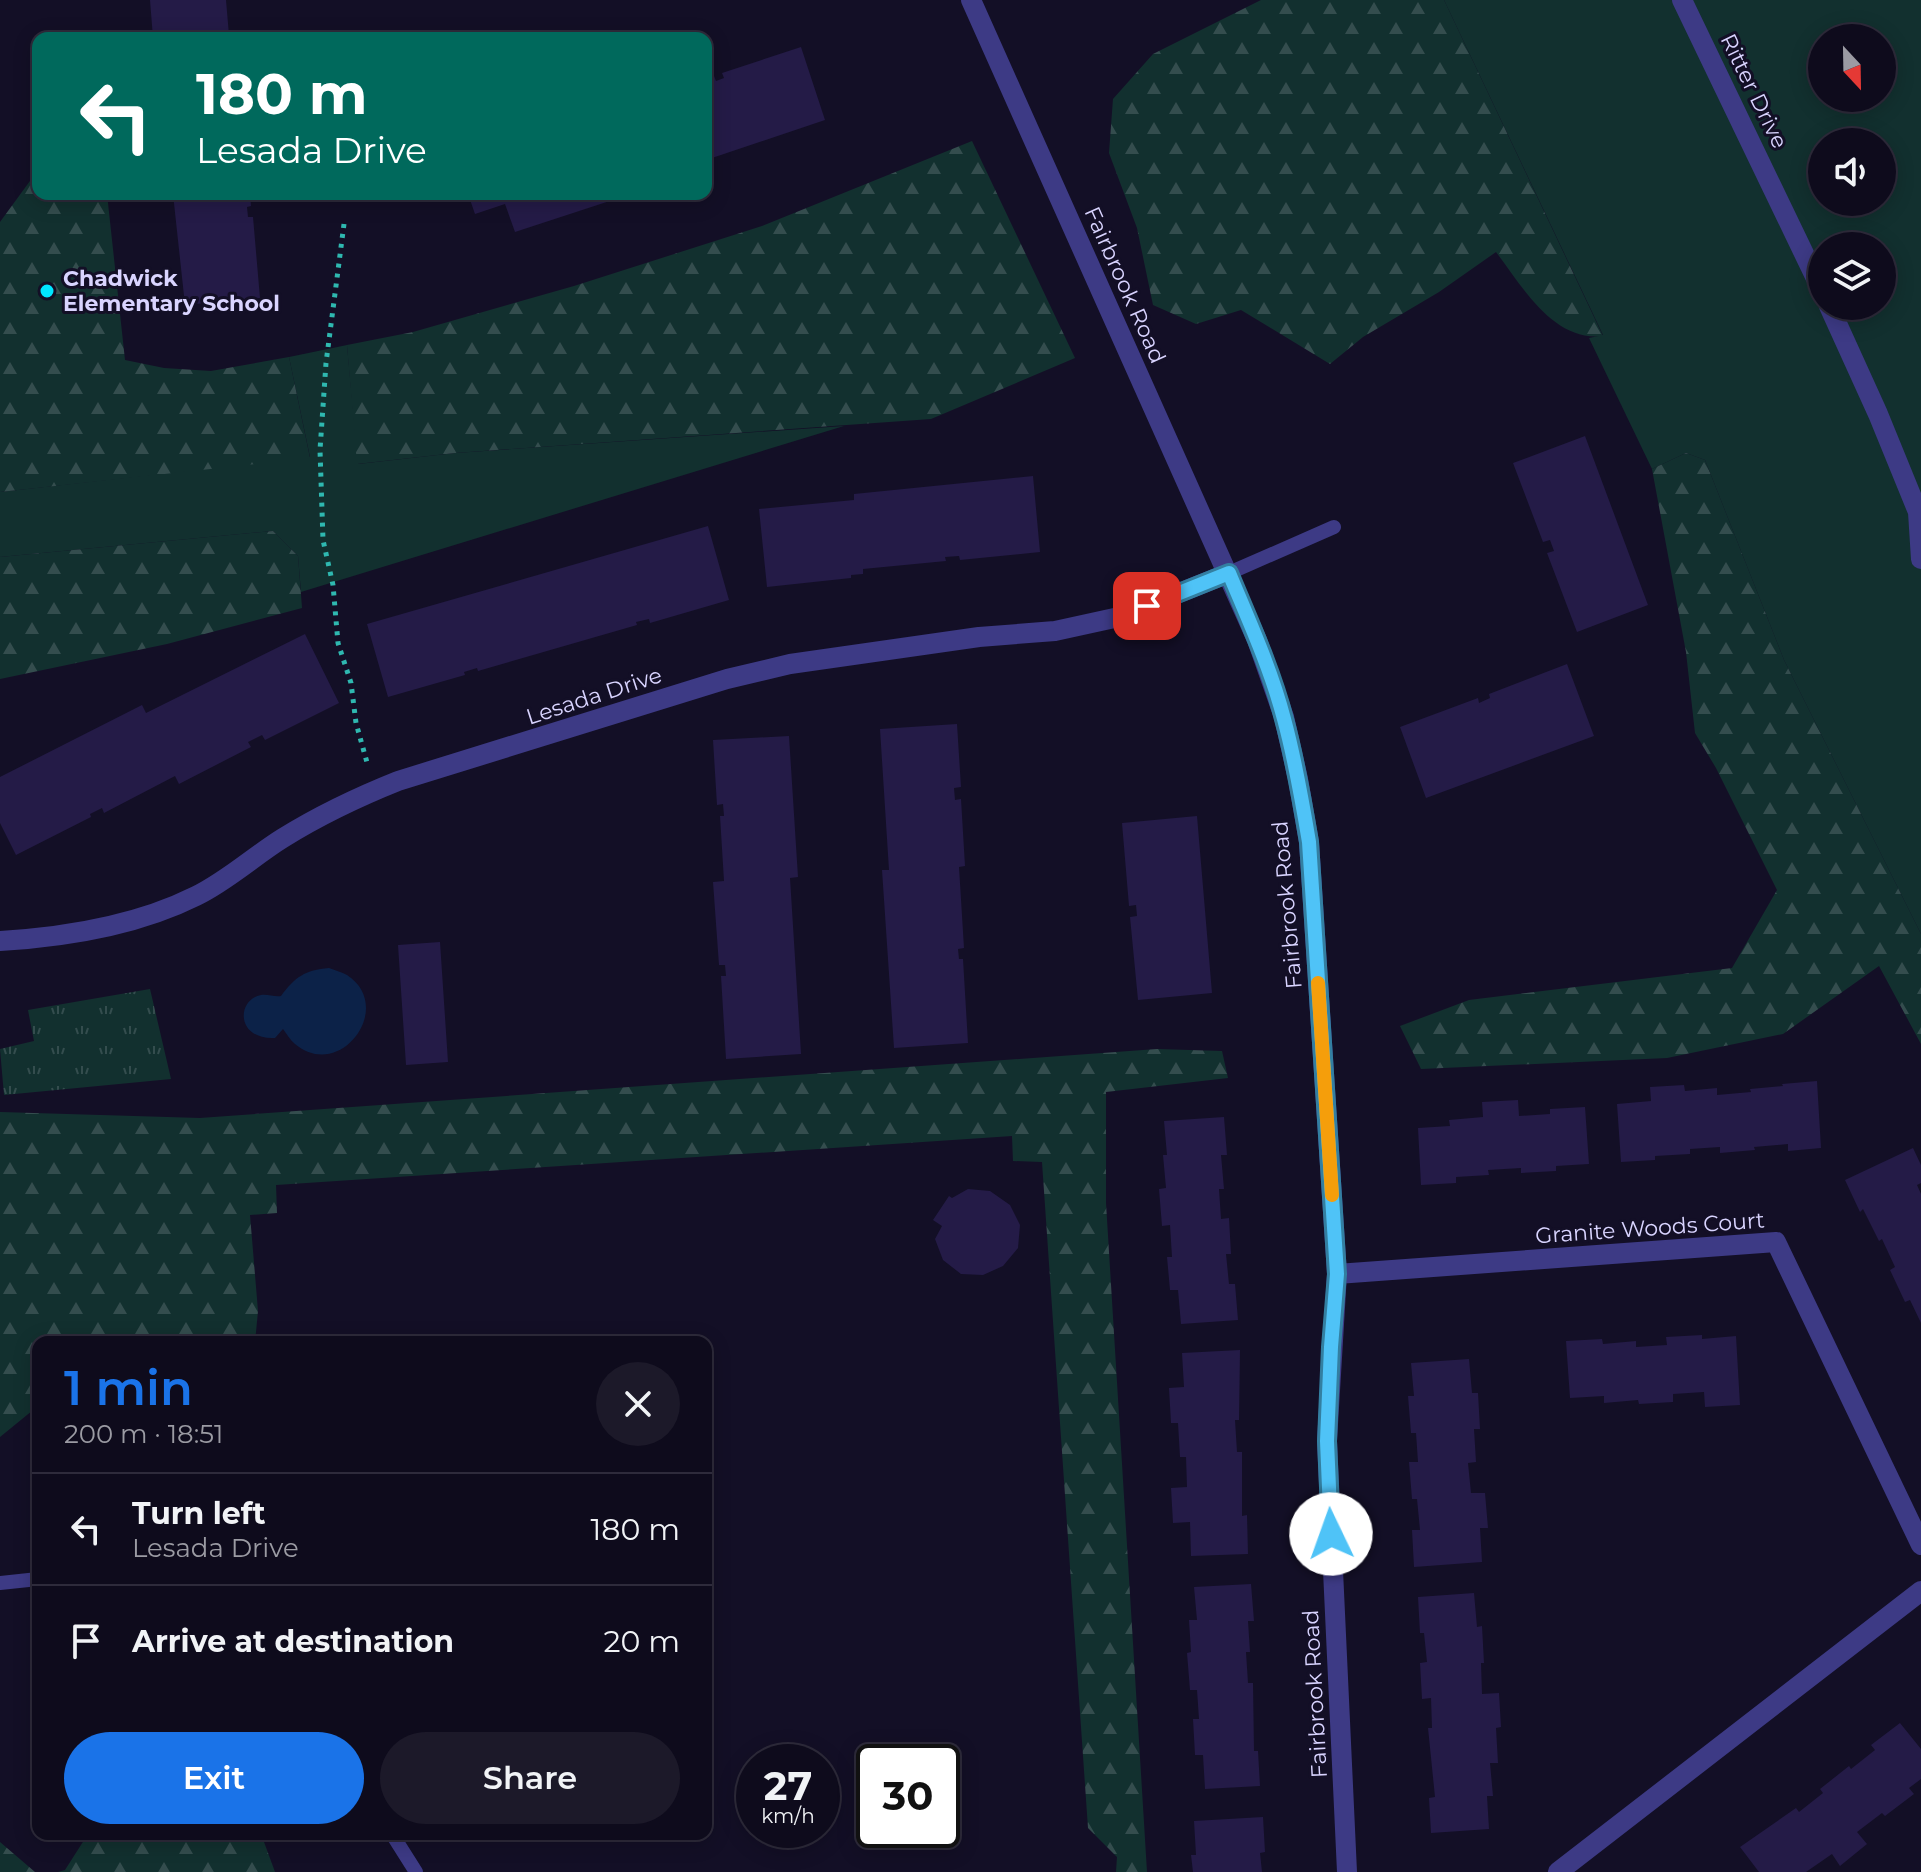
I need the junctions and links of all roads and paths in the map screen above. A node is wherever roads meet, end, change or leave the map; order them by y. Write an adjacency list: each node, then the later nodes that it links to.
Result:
1 (971, 0): 8 (street, Fairbrook Road)
2 (1682, 0): 4 (street, Ritter Drive)
3 (344, 224): 9 (path)
4 (1808, 262)
5 (1835, 320): 7 (street)
6 (1334, 527): 8 (lane)
7 (1921, 559)
8 (1229, 573): 9 (street, Lesada Drive); 11 (street, Fairbrook Road)
9 (374, 791): 10 (street, Lesada Drive)
10 (0, 941)
11 (1337, 1274): 12 (street, Granite Woods Court); 18 (street, Fairbrook Road)
12 (1921, 1545)
13 (32, 1580): 14 (lane)
14 (0, 1583)
15 (1921, 1591): 19 (street)
16 (396, 1840): 17 (lane)
17 (416, 1872)
18 (1347, 1872)
19 (1558, 1872)

